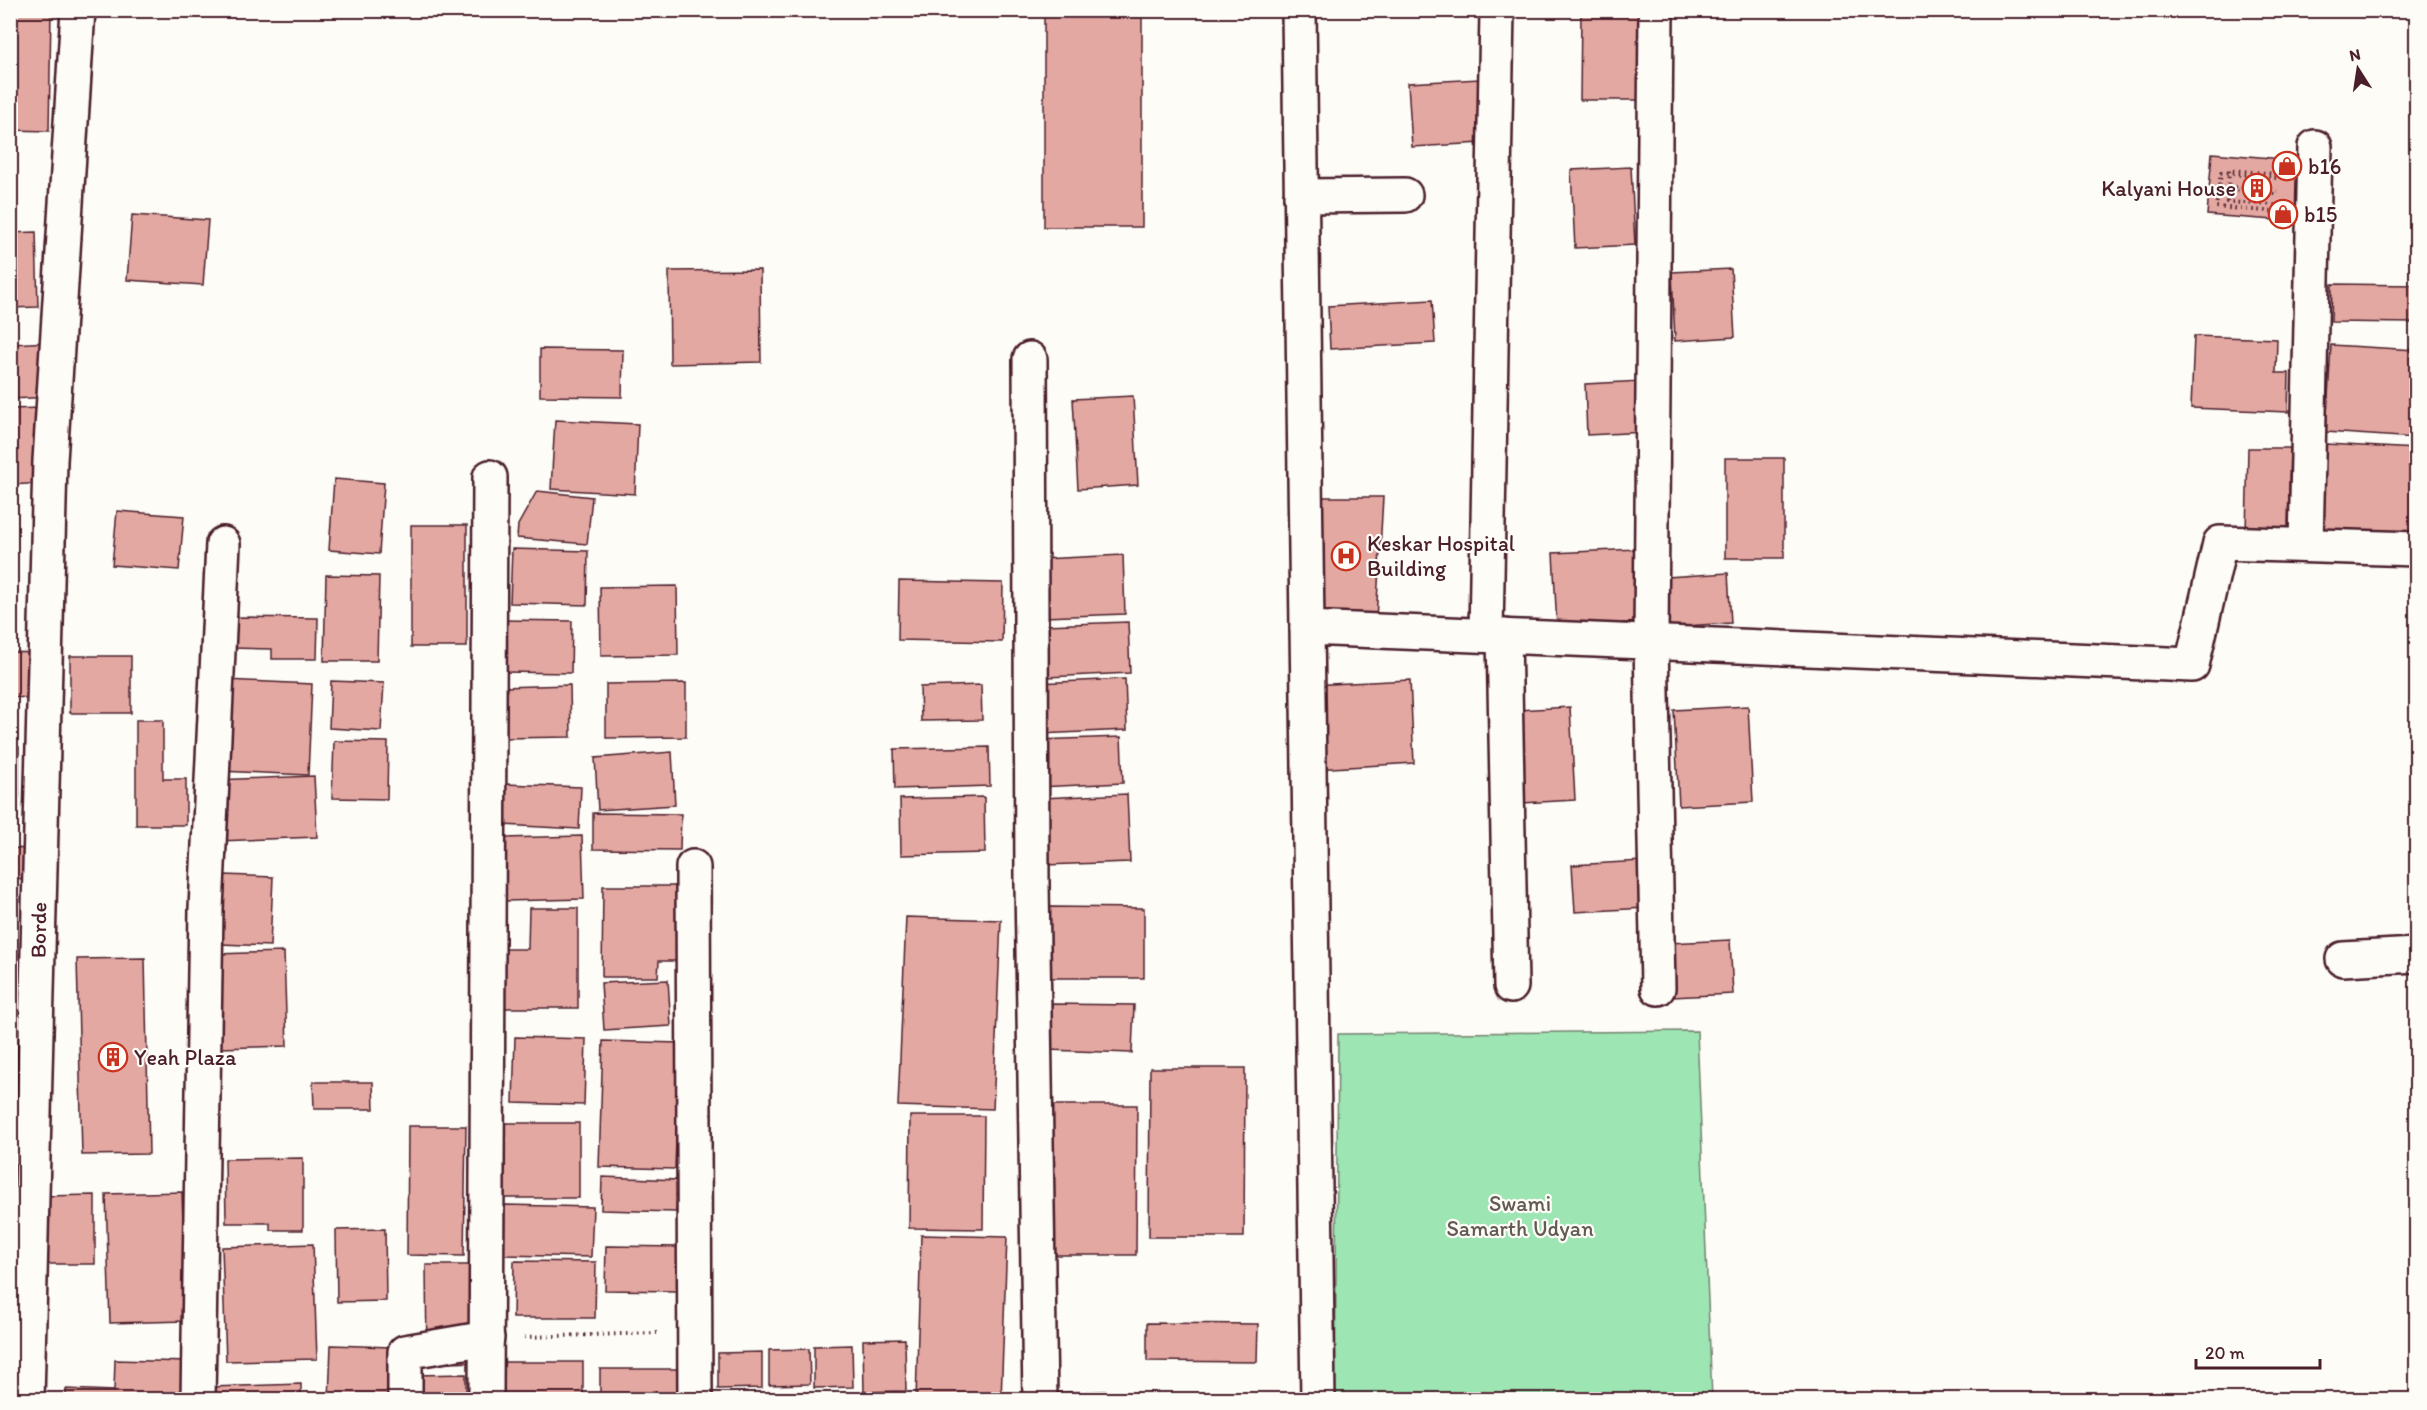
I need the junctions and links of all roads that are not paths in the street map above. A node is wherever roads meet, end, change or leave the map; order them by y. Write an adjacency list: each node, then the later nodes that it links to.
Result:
1 (78, 10): 22 (street, Borde)
2 (1299, 10): 7 (street)
3 (1497, 10): 14 (street)
4 (1656, 10): 15 (street)
5 (2315, 147): 11 (street)
6 (1405, 195): 7 (street)
7 (1301, 196): 13 (street)
8 (1030, 359): 27 (street)
9 (490, 477): 21 (street)
10 (223, 544): 23 (street)
11 (2306, 545): 12 (street); 15 (street)
12 (2416, 549)
13 (1307, 628): 14 (street); 28 (street)
14 (1495, 636): 15 (street); 19 (street)
15 (1651, 642): 20 (street)
16 (693, 867): 26 (street)
17 (2416, 956): 18 (street)
18 (2343, 959)
19 (1511, 986)
20 (1658, 988)
21 (487, 1338): 24 (street); 25 (street)
22 (27, 1400)
23 (198, 1400)
24 (405, 1400)
25 (486, 1400)
26 (695, 1400)
27 (1040, 1400)
28 (1318, 1400)

